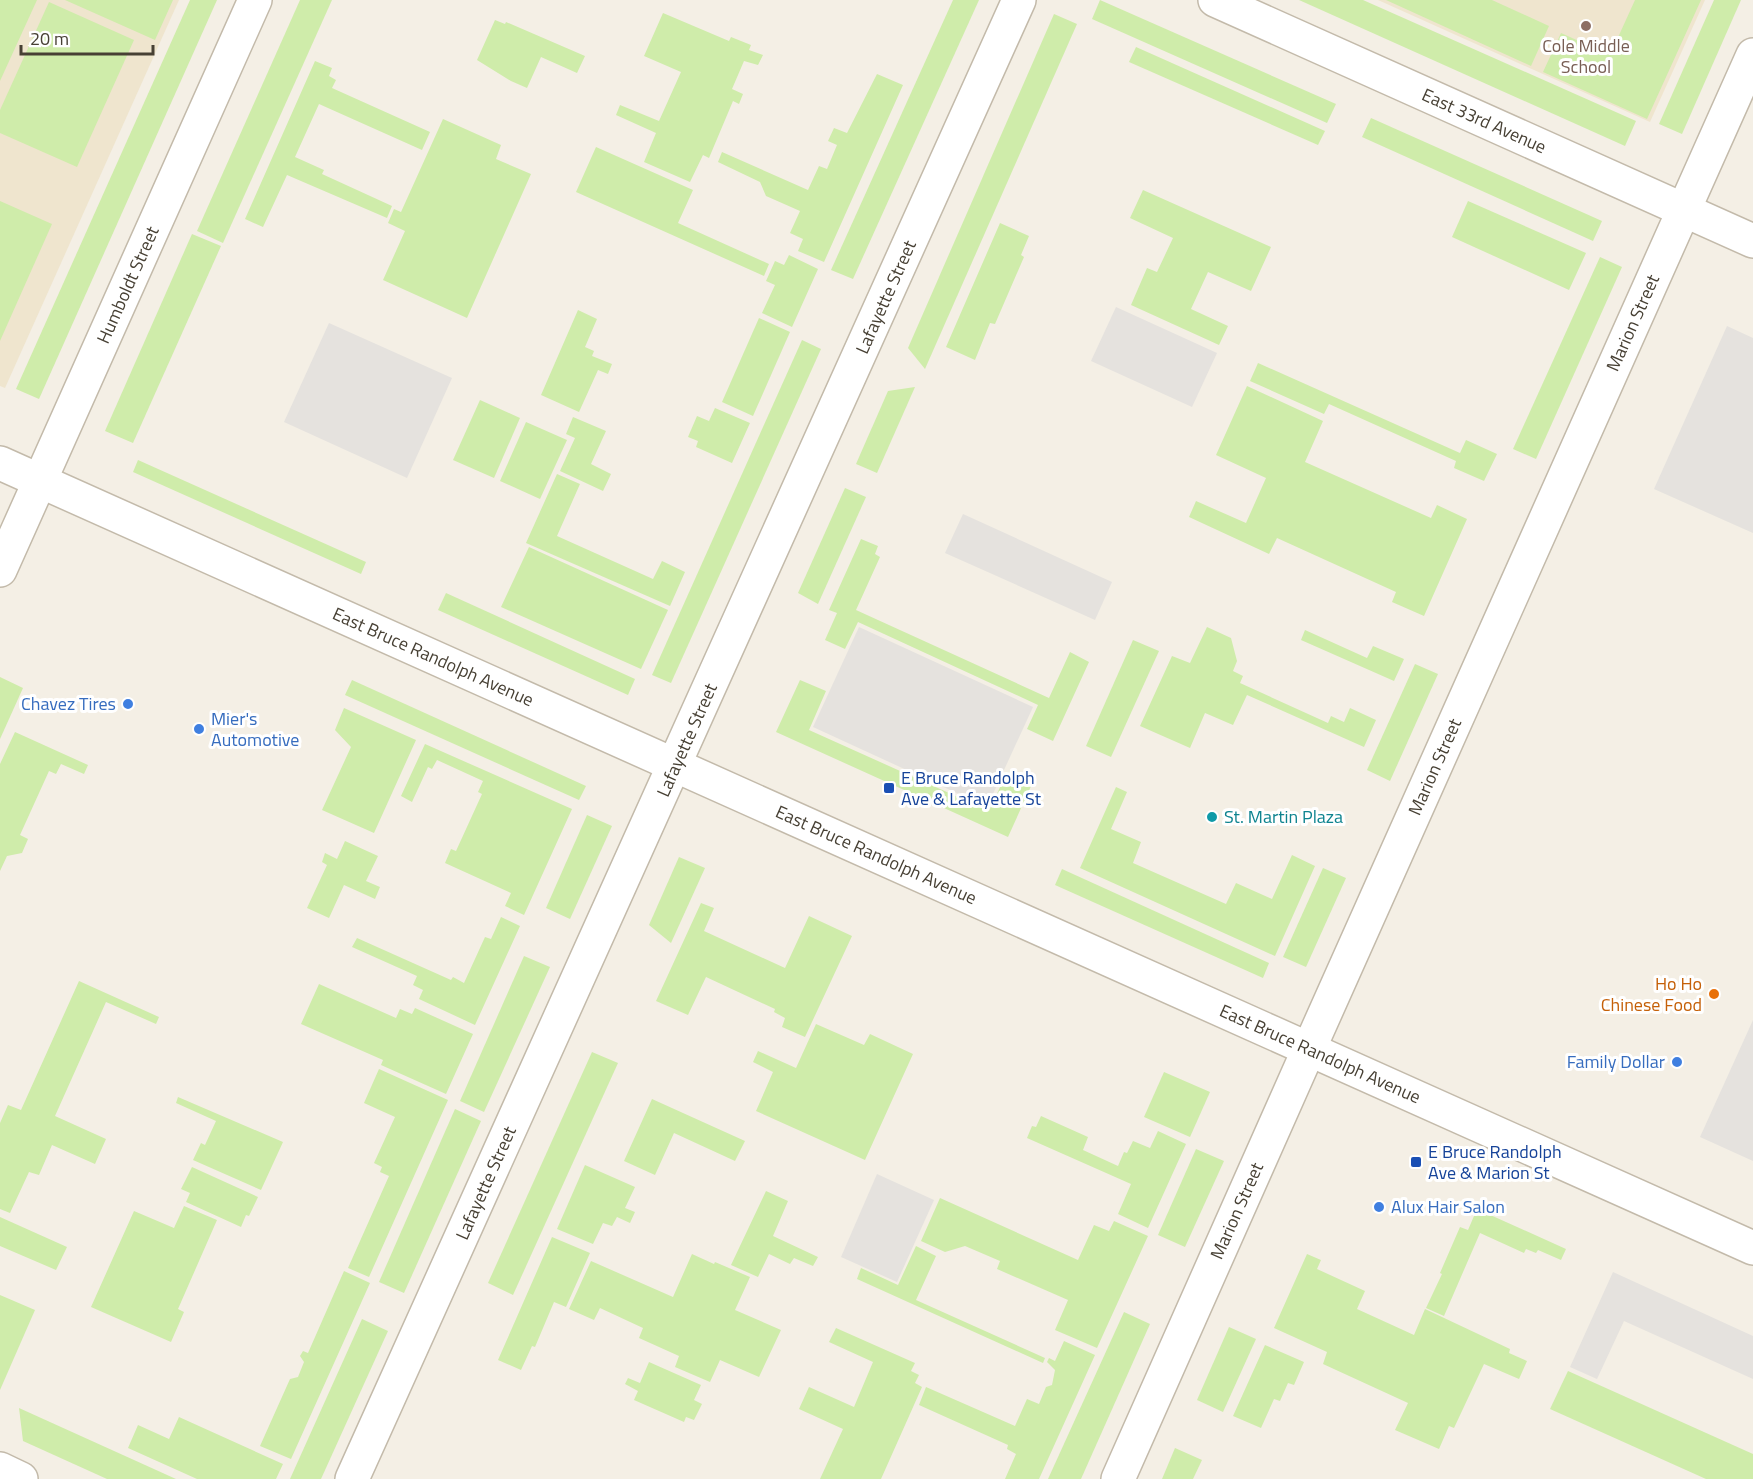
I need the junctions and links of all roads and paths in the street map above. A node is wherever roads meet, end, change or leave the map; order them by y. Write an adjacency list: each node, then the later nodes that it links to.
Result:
1 (255, 0): 8 (street, Humboldt Street)
2 (1019, 0): 10 (street, Lafayette Street)
3 (1215, 0): 5 (street, East 33rd Avenue)
4 (1753, 56): 5 (street, Marion Street)
5 (1684, 210): 6 (street, East 33rd Avenue); 11 (street, Marion Street)
6 (1753, 241)
7 (0, 463): 8 (street, East Bruce Randolph Avenue)
8 (40, 481): 9 (street, Humboldt Street); 10 (street, East Bruce Randolph Avenue)
9 (0, 570)
10 (675, 765): 11 (street, East Bruce Randolph Avenue); 15 (street, Lafayette Street)
11 (1309, 1049): 12 (street, East Bruce Randolph Avenue); 16 (street, Marion Street)
12 (1753, 1248)
13 (0, 1469): 14 (street)
14 (21, 1479)
15 (352, 1479)
16 (1118, 1479)

